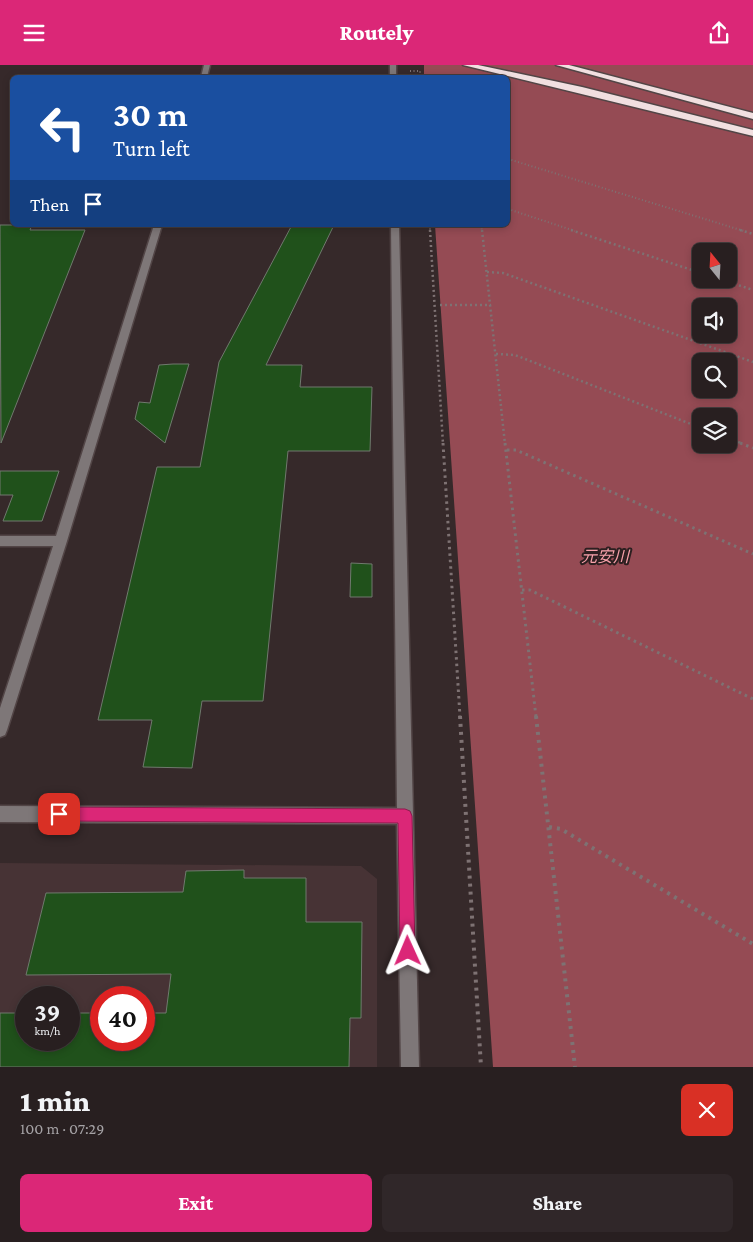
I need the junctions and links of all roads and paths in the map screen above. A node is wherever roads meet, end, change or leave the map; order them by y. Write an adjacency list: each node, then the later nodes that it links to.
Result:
1 (467, 65): 8 (highway)
2 (560, 65): 7 (highway)
3 (402, 71): 4 (path)
4 (420, 75)
5 (676, 86): 6 (highway)
6 (753, 107)
7 (753, 116)
8 (753, 133)
9 (510, 160): 15 (path)
10 (510, 210): 16 (path)
11 (157, 227): 29 (street)
12 (396, 227): 35 (street)
13 (430, 227): 39 (path)
14 (481, 227): 17 (path)
15 (753, 234)
16 (692, 270)
17 (487, 272): 21 (path); 23 (path)
18 (738, 285): 19 (path)
19 (753, 290)
20 (440, 305): 21 (path)
21 (491, 305): 22 (path)
22 (496, 354): 24 (path); 27 (path)
23 (753, 362)
24 (692, 424)
25 (737, 441): 26 (path)
26 (753, 448)
27 (507, 451): 30 (path); 31 (path)
28 (0, 541): 29 (street)
29 (61, 541): 33 (street)
30 (753, 554)
31 (522, 590): 32 (path); 36 (path)
32 (753, 699)
33 (0, 730)
34 (0, 814): 35 (street)
35 (405, 816): 38 (street)
36 (548, 827): 37 (path); 40 (path)
37 (753, 943)
38 (410, 1067)
39 (481, 1067)
40 (575, 1067)

